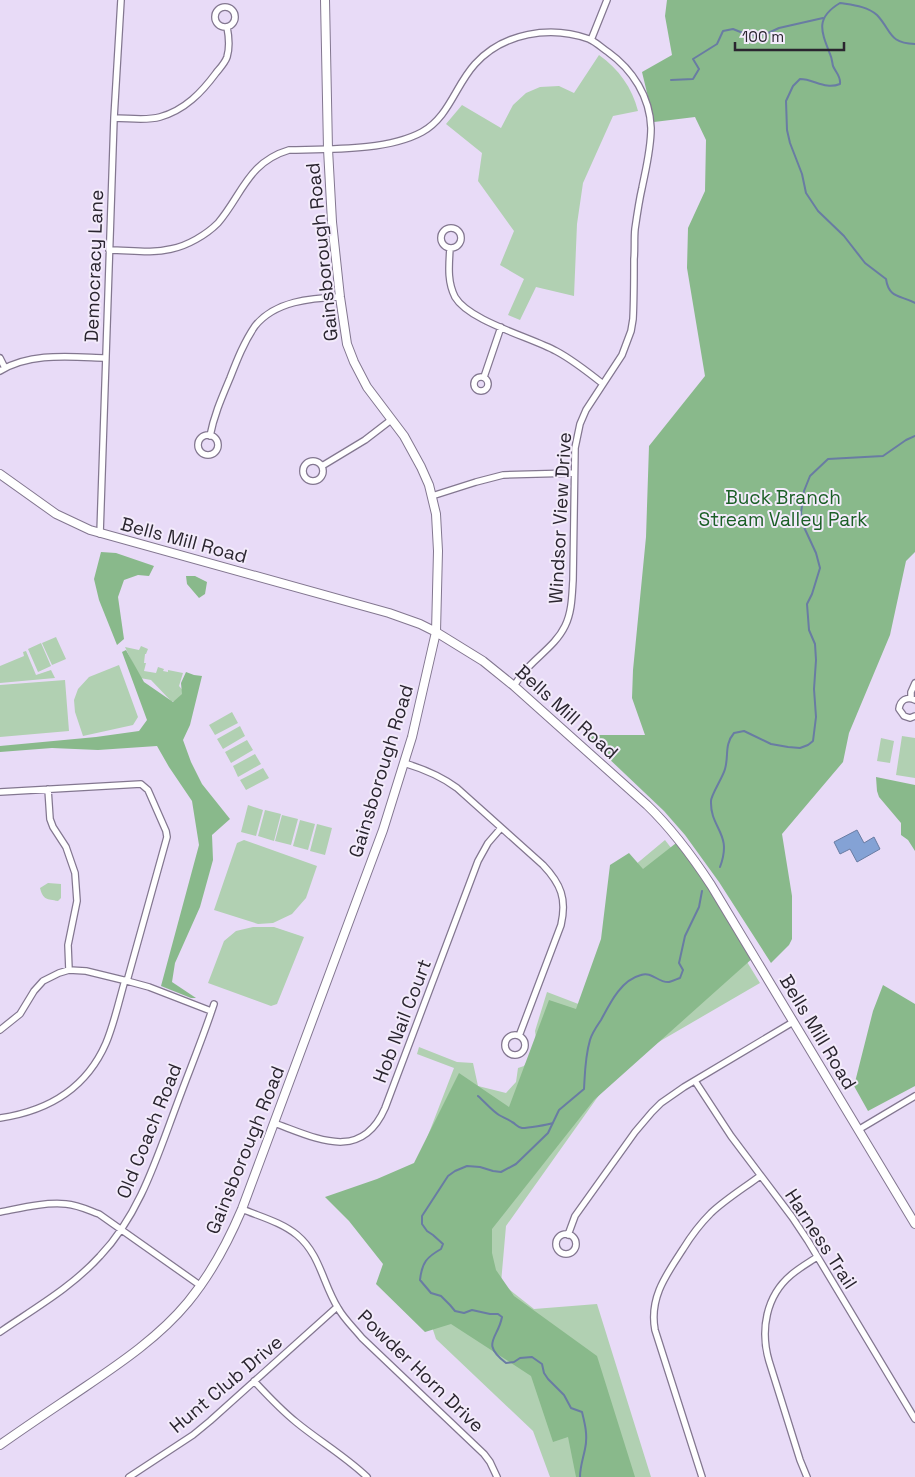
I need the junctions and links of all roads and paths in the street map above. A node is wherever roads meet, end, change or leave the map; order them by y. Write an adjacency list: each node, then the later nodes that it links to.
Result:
1 (121, 0): 6 (street, Democracy Lane)
2 (325, 0): 7 (street, Gainsborough Road)
3 (608, 0): 5 (street)
4 (227, 27): 6 (street)
5 (591, 40): 7 (street, Windsor View Drive); 16 (street, Windsor View Drive)
6 (114, 118): 9 (street, Democracy Lane)
7 (328, 149): 9 (street, Windsor View Drive); 10 (street, Gainsborough Road)
8 (450, 248): 11 (street)
9 (110, 250): 13 (street, Democracy Lane)
10 (340, 297): 17 (street, Gainsborough Road); 18 (street)
11 (501, 327): 15 (street); 16 (street)
12 (0, 358): 14 (street)
13 (106, 358): 14 (street); 23 (street, Democracy Lane)
14 (3, 370)
15 (484, 377)
16 (603, 384): 20 (street, Windsor View Drive)
17 (391, 420): 19 (street); 22 (street, Gainsborough Road)
18 (210, 436)
19 (322, 466)
20 (574, 473): 22 (street); 26 (street, Windsor View Drive)
21 (0, 474): 23 (street, Bells Mill Road)
22 (432, 496): 24 (street, Gainsborough Road)
23 (100, 534): 24 (street, Bells Mill Road)
24 (436, 632): 26 (street, Bells Mill Road); 29 (street, Gainsborough Road)
25 (915, 683): 27 (street)
26 (514, 686): 37 (street, Bells Mill Road)
27 (913, 699): 28 (street)
28 (915, 716)
29 (404, 763): 32 (street); 43 (street, Gainsborough Road)
30 (48, 789): 31 (street); 33 (street); 34 (street)
31 (0, 792)
32 (501, 828): 39 (street); 43 (street, Hob Nail Court)
33 (69, 970): 34 (street); 38 (street)
34 (126, 981): 36 (street); 42 (street)
35 (214, 1004): 36 (street, Old Coach Road)
36 (211, 1011): 49 (street, Old Coach Road)
37 (793, 1022): 40 (street); 44 (street, Bells Mill Road)
38 (0, 1030)
39 (519, 1036)
40 (695, 1081): 45 (street, Harness Trail); 50 (street)
41 (915, 1096): 44 (street)
42 (0, 1118)
43 (274, 1122): 46 (street, Gainsborough Road)
44 (858, 1130): 48 (street, Bells Mill Road)
45 (760, 1176): 51 (street, Harness Trail); 61 (street)
46 (242, 1209): 52 (street, Gainsborough Road); 53 (street, Powder Horn Drive)
47 (0, 1212): 49 (street)
48 (915, 1224)
49 (121, 1230): 52 (street); 54 (street, Old Coach Road)
50 (568, 1235)
51 (817, 1257): 56 (street, Harness Trail); 62 (street)
52 (201, 1286): 57 (street, Gainsborough Road)
53 (337, 1308): 55 (street, Hunt Club Drive); 60 (street, Powder Horn Drive)
54 (0, 1332)
55 (254, 1381): 58 (street, Hunt Club Drive); 59 (street)
56 (915, 1419)
57 (0, 1445)
58 (129, 1477)
59 (366, 1477)
60 (497, 1477)
61 (702, 1477)
62 (808, 1477)

